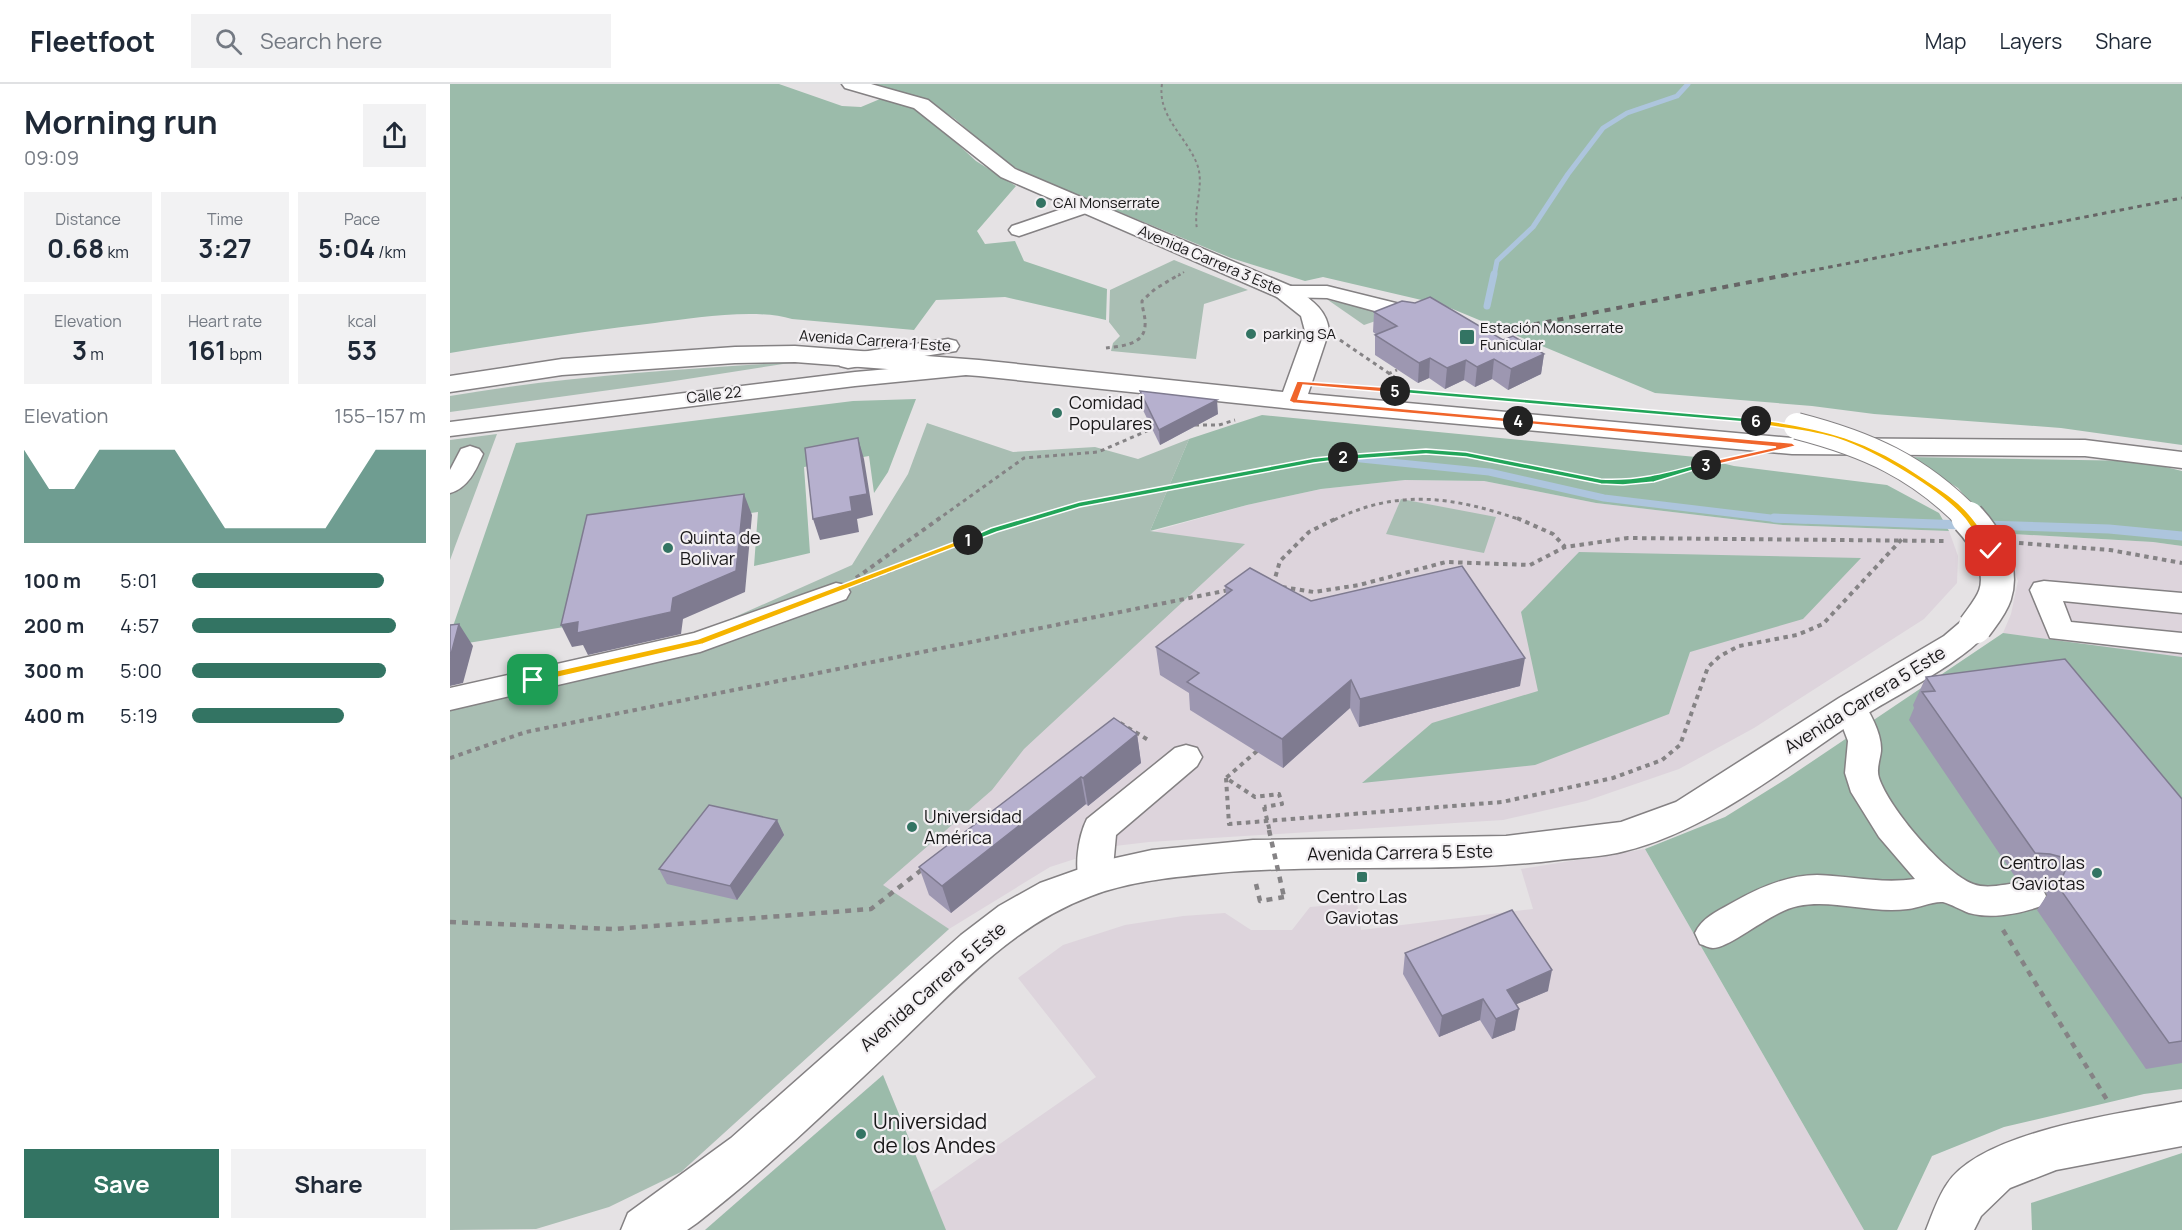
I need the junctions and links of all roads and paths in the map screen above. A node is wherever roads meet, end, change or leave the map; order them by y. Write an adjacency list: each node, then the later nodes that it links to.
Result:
1 (850, 84): 3 (main road, Avenida Carrera 3 Este)
2 (1162, 84): 5 (path)
3 (1085, 207): 4 (street); 5 (main road, Avenida Carrera 3 Este)
4 (1019, 230)
5 (1207, 258): 6 (main road, Avenida Carrera 3 Este); 10 (path)
6 (1285, 292): 7 (street); 18 (main road, Avenida Carrera 3 Este)
7 (1408, 313)
8 (1335, 336): 15 (path)
9 (948, 346): 11 (street, Calle 22); 12 (main road, Avenida Carrera 1 Este); 18 (main road, Avenida Carrera 1 Este)
10 (1106, 348)
11 (860, 359): 13 (main road, Avenida Carrera 1 Este); 16 (main road, Avenida Carrera 1 Este); 19 (street, Calle 22)
12 (450, 366)
13 (979, 368): 18 (main road, Avenida Carrera 1 Este); 23 (street, Calle 22)
14 (1397, 370): 15 (path)
15 (1388, 374): 17 (path)
16 (450, 384)
17 (1406, 385)
18 (1297, 392): 25 (main road); 38 (main road, Avenida Carrera 5 Este, bridge)
19 (450, 417)
20 (1239, 418): 21 (path)
21 (1187, 424)
22 (1159, 426): 34 (path)
23 (450, 429)
24 (470, 454): 27 (street)
25 (2182, 460)
26 (1712, 463): 34 (path)
27 (450, 485)
28 (1902, 539): 29 (path); 31 (path); 44 (path)
29 (1953, 541)
30 (2018, 543): 32 (path)
31 (1565, 547): 31 (path)
32 (2182, 563)
33 (1237, 589): 43 (path)
34 (836, 592): 37 (street)
35 (2182, 603): 36 (street)
36 (2182, 643)
37 (450, 699)
38 (1851, 707): 48 (main road, Avenida Carrera 5 Este); 50 (street)
39 (1115, 720): 40 (path)
40 (1150, 741)
41 (1257, 751): 44 (path)
42 (1186, 757): 48 (street)
43 (450, 758)
44 (1226, 778): 49 (path, bridge)
45 (1268, 841): 46 (path)
46 (1280, 841)
47 (927, 865): 53 (path)
48 (1094, 879): 57 (main road, Avenida Carrera 5 Este)
49 (1256, 885)
50 (1945, 888): 52 (street); 54 (street)
51 (2028, 896): 52 (street)
52 (1986, 901): 56 (path)
53 (450, 922)
54 (1713, 933)
55 (2182, 1124): 56 (main road)
56 (2127, 1133): 58 (main road)
57 (645, 1230)
58 (1950, 1230)

